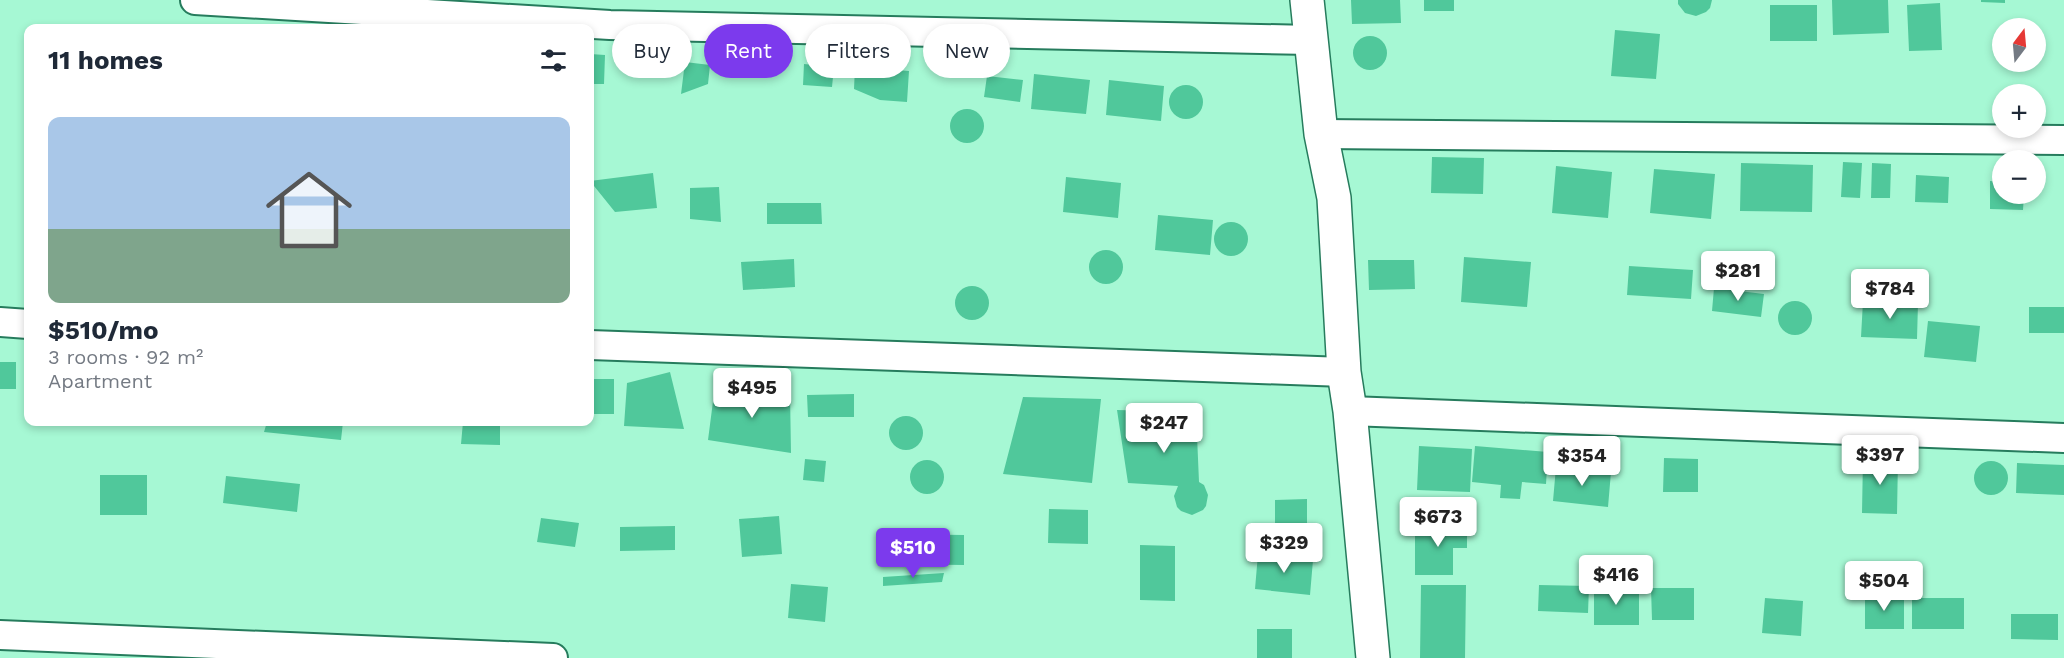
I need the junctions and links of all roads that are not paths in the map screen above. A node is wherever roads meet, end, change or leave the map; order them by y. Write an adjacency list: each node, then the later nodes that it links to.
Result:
1 (195, 0): 3 (street)
2 (1307, 0): 5 (street)
3 (578, 24)
4 (594, 25): 5 (street)
5 (1311, 40): 6 (street)
6 (1321, 134): 7 (street); 11 (street)
7 (2064, 140)
8 (0, 322): 9 (street)
9 (24, 324)
10 (594, 345): 11 (street)
11 (1344, 372): 12 (street)
12 (1350, 411): 13 (street); 16 (street)
13 (2064, 438)
14 (0, 635): 15 (street)
15 (553, 658)
16 (1373, 658)

